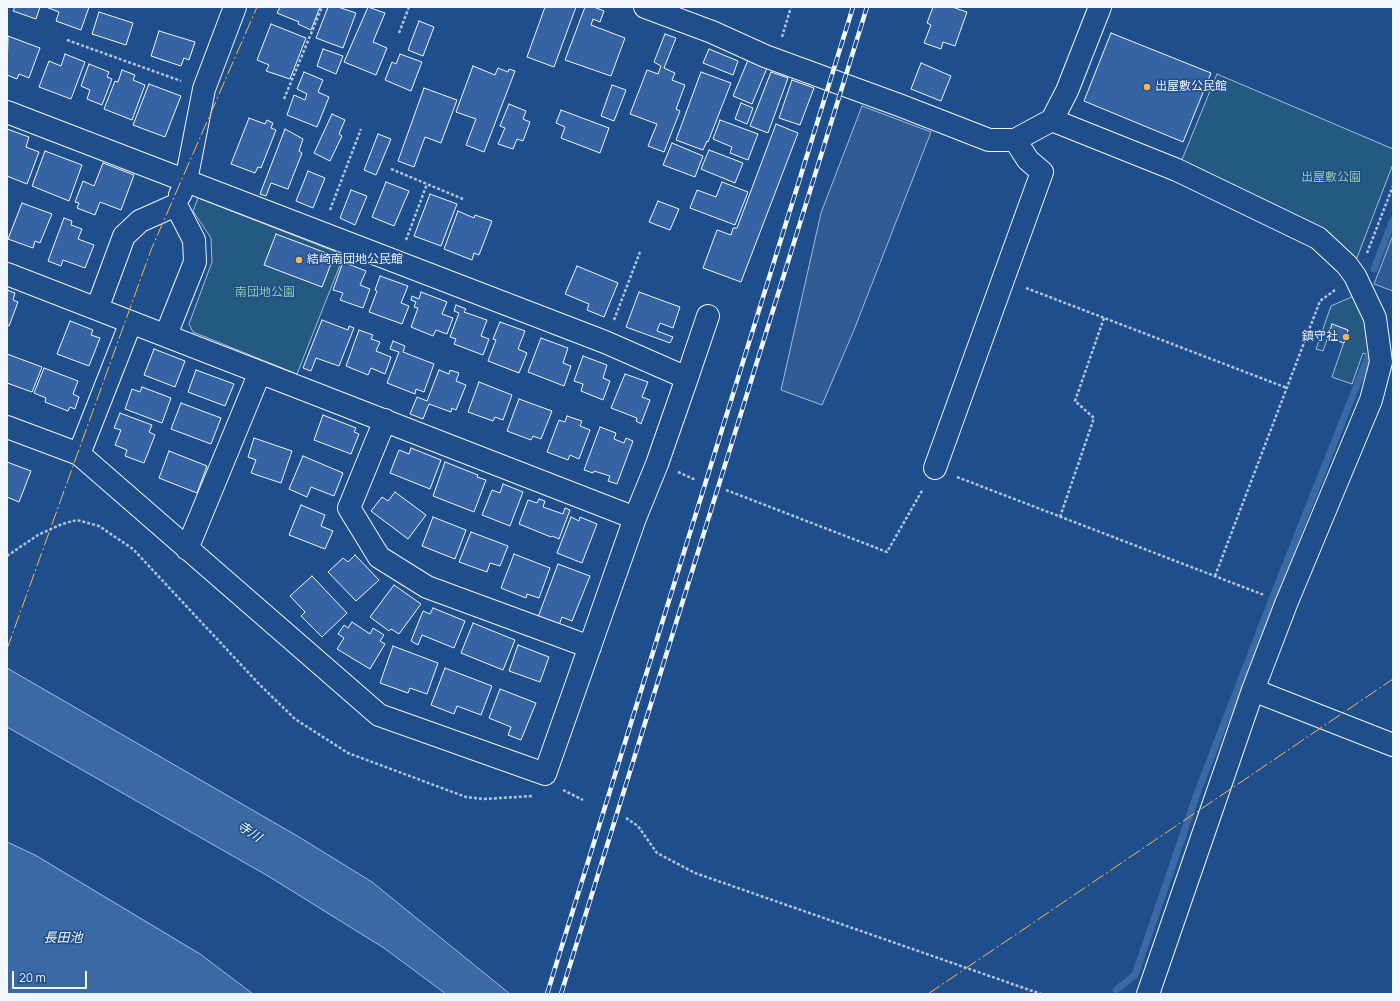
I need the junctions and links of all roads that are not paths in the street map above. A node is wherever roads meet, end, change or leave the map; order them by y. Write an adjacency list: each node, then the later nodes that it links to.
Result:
1 (235, 7): 7 (street)
2 (645, 7): 6 (street)
3 (1100, 7): 5 (street)
4 (7, 112): 7 (street)
5 (1052, 120): 6 (street); 23 (street)
6 (1015, 140): 19 (street)
7 (186, 181): 8 (street); 15 (street)
8 (176, 205): 10 (street); 13 (street)
9 (7, 274): 10 (street)
10 (97, 309): 12 (street)
11 (708, 316): 15 (street)
12 (131, 322): 13 (street); 18 (street)
13 (166, 334): 14 (street)
14 (260, 372): 16 (street); 21 (street)
15 (687, 378): 20 (street)
16 (385, 420): 20 (street); 22 (street)
17 (7, 427): 18 (street)
18 (79, 454): 21 (street)
19 (935, 468)
20 (635, 518): 22 (street)
21 (187, 549): 22 (street)
22 (590, 647)
23 (1253, 690): 24 (street); 25 (street)
24 (1393, 745)
25 (1148, 994)

